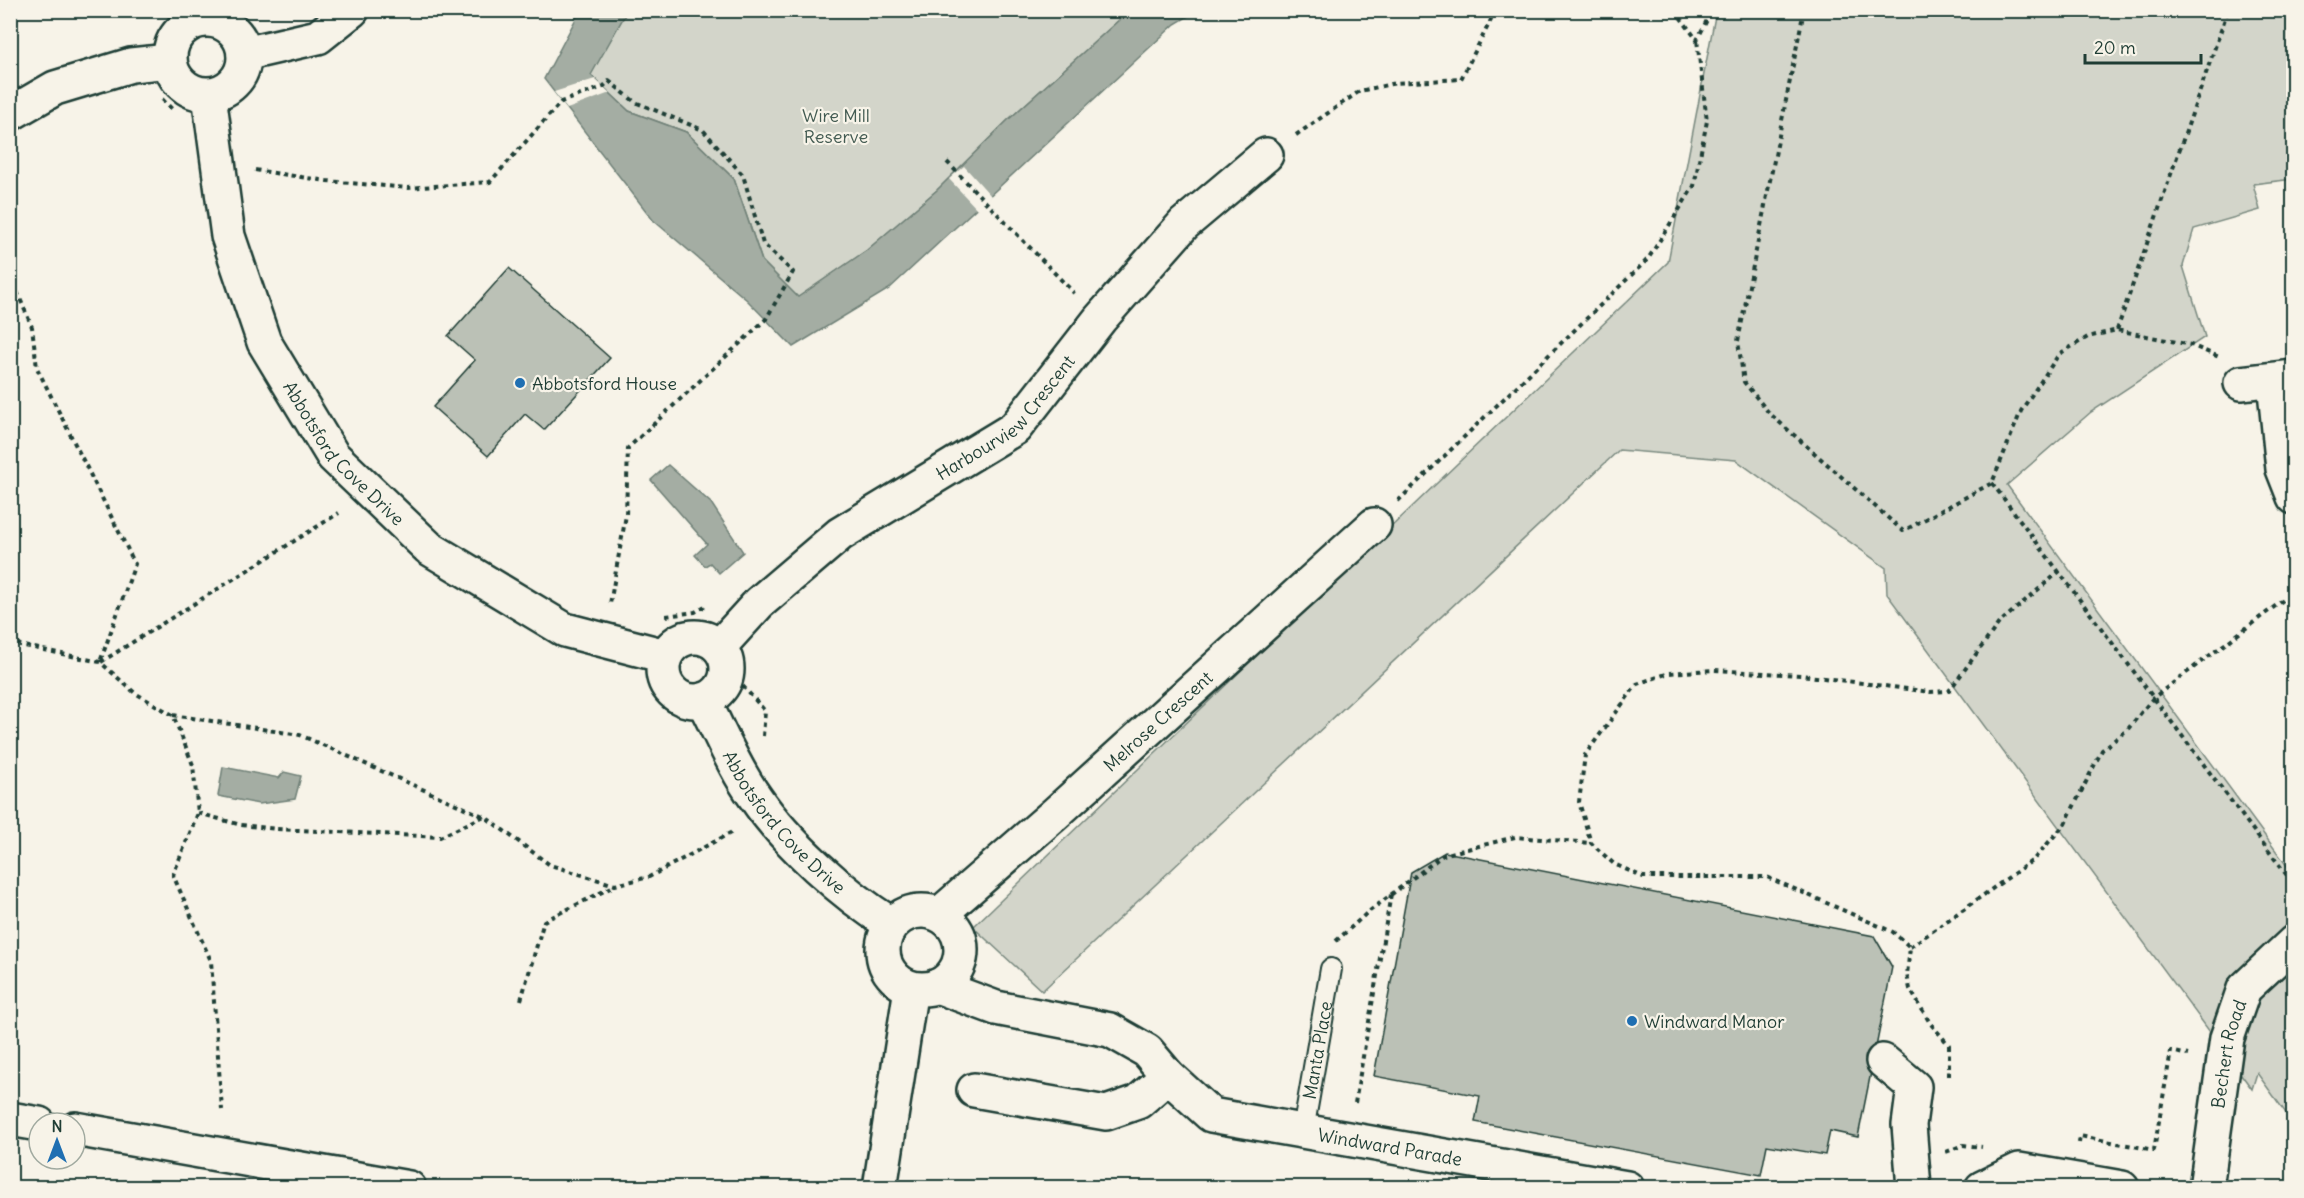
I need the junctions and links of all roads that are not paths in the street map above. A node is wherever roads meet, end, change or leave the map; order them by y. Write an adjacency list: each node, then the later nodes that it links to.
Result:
1 (352, 10): 3 (street)
2 (187, 16): 3 (street); 4 (street)
3 (244, 54): 5 (street)
4 (169, 62): 5 (street); 6 (street)
5 (208, 95): 13 (street, Abbotsford Cove Drive)
6 (10, 114)
7 (1266, 155): 12 (street, Harbourview Crescent)
8 (2284, 379): 9 (street); 10 (street)
9 (2241, 383)
10 (2294, 497)
11 (1374, 525): 15 (street, Melrose Crescent)
12 (719, 647): 13 (street); 14 (street)
13 (665, 656): 14 (street)
14 (703, 700): 16 (street, Abbotsford Cove Drive)
15 (940, 914): 16 (street); 19 (street)
16 (891, 924): 19 (street)
17 (2294, 942): 33 (street, Bechert Road)
18 (1331, 969): 26 (lane, Manta Place)
19 (924, 987): 21 (street, Windward Parade); 28 (street)
20 (1883, 1061): 30 (street)
21 (1168, 1076): 22 (street); 26 (street, Windward Parade)
22 (974, 1090)
23 (10, 1119): 24 (street)
24 (27, 1122)
25 (87, 1131): 27 (street)
26 (1303, 1131): 29 (street, Windward Parade)
27 (409, 1188)
28 (880, 1188)
29 (1627, 1188)
30 (1914, 1188)
31 (1982, 1188): 32 (street)
32 (2122, 1188)
33 (2206, 1188)

